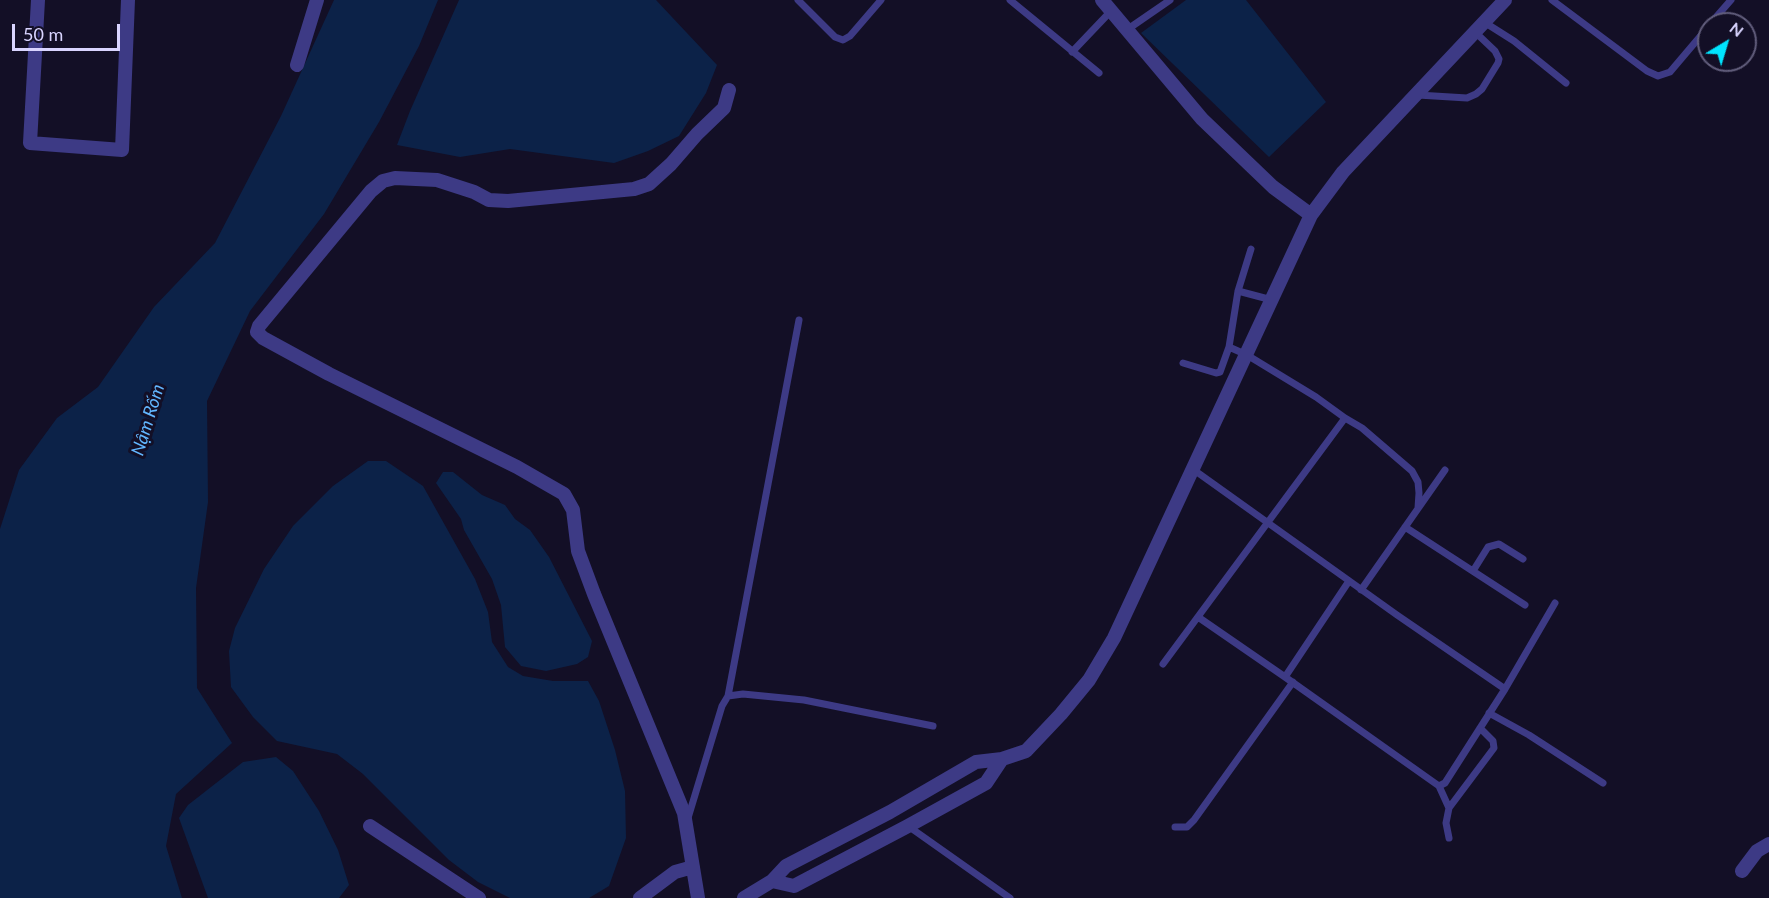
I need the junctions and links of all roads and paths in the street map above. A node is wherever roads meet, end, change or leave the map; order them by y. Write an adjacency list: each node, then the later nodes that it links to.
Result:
1 (38, 0): 2 (street)
2 (129, 0)
3 (316, 0): 17 (street)
4 (798, 0): 5 (lane)
5 (881, 0)
6 (1010, 0): 16 (lane)
7 (1170, 0): 14 (lane)
8 (1505, 0): 13 (street)
9 (1552, 0): 15 (lane)
10 (1731, 0): 12 (lane)
11 (1106, 6): 14 (street); 16 (lane)
12 (1721, 12)
13 (1480, 27): 19 (lane); 21 (street); 21 (lane)
14 (1128, 29): 22 (street)
15 (1697, 40)
16 (1072, 52): 18 (lane)
17 (297, 65)
18 (1099, 73)
19 (1566, 82)
20 (729, 90): 55 (street)
21 (1415, 95): 22 (street)
22 (1311, 215): 25 (street)
23 (1251, 249): 24 (lane)
24 (1238, 291): 25 (lane); 27 (lane)
25 (1272, 300): 28 (street)
26 (799, 320): 47 (lane)
27 (1229, 347): 28 (lane); 29 (lane)
28 (1247, 355): 30 (lane); 31 (street)
29 (1183, 363)
30 (1345, 418): 33 (lane); 34 (lane)
31 (1194, 470): 34 (lane); 51 (street)
32 (1444, 470): 33 (lane)
33 (1418, 508): 35 (lane)
34 (1267, 523): 38 (lane); 42 (lane)
35 (1405, 526): 37 (lane); 39 (lane)
36 (1523, 559): 37 (lane)
37 (1473, 571): 41 (lane)
38 (1348, 581): 39 (lane); 44 (lane)
39 (1361, 590): 46 (lane)
40 (1555, 603): 46 (lane)
41 (1525, 605)
42 (1198, 617): 43 (lane); 44 (lane)
43 (1163, 664)
44 (1285, 677): 45 (lane)
45 (1293, 682): 53 (lane); 58 (lane)
46 (1505, 689): 48 (lane)
47 (728, 696): 49 (lane); 55 (lane)
48 (1490, 713): 50 (lane); 52 (lane)
49 (933, 726)
50 (1480, 728): 53 (lane); 54 (lane)
51 (1002, 759): 57 (street); 63 (street)
52 (1603, 783)
53 (1439, 786): 54 (lane)
54 (1449, 808): 59 (lane)
55 (686, 823): 61 (street)
56 (370, 826): 64 (street)
57 (908, 826): 63 (street); 68 (lane)
58 (1175, 827)
59 (1449, 838)
60 (1769, 844): 62 (street)
61 (693, 867): 65 (street); 66 (street)
62 (1742, 871)
63 (772, 881): 67 (street)
64 (478, 898)
65 (640, 898)
66 (698, 898)
67 (744, 898)
68 (1010, 898)

